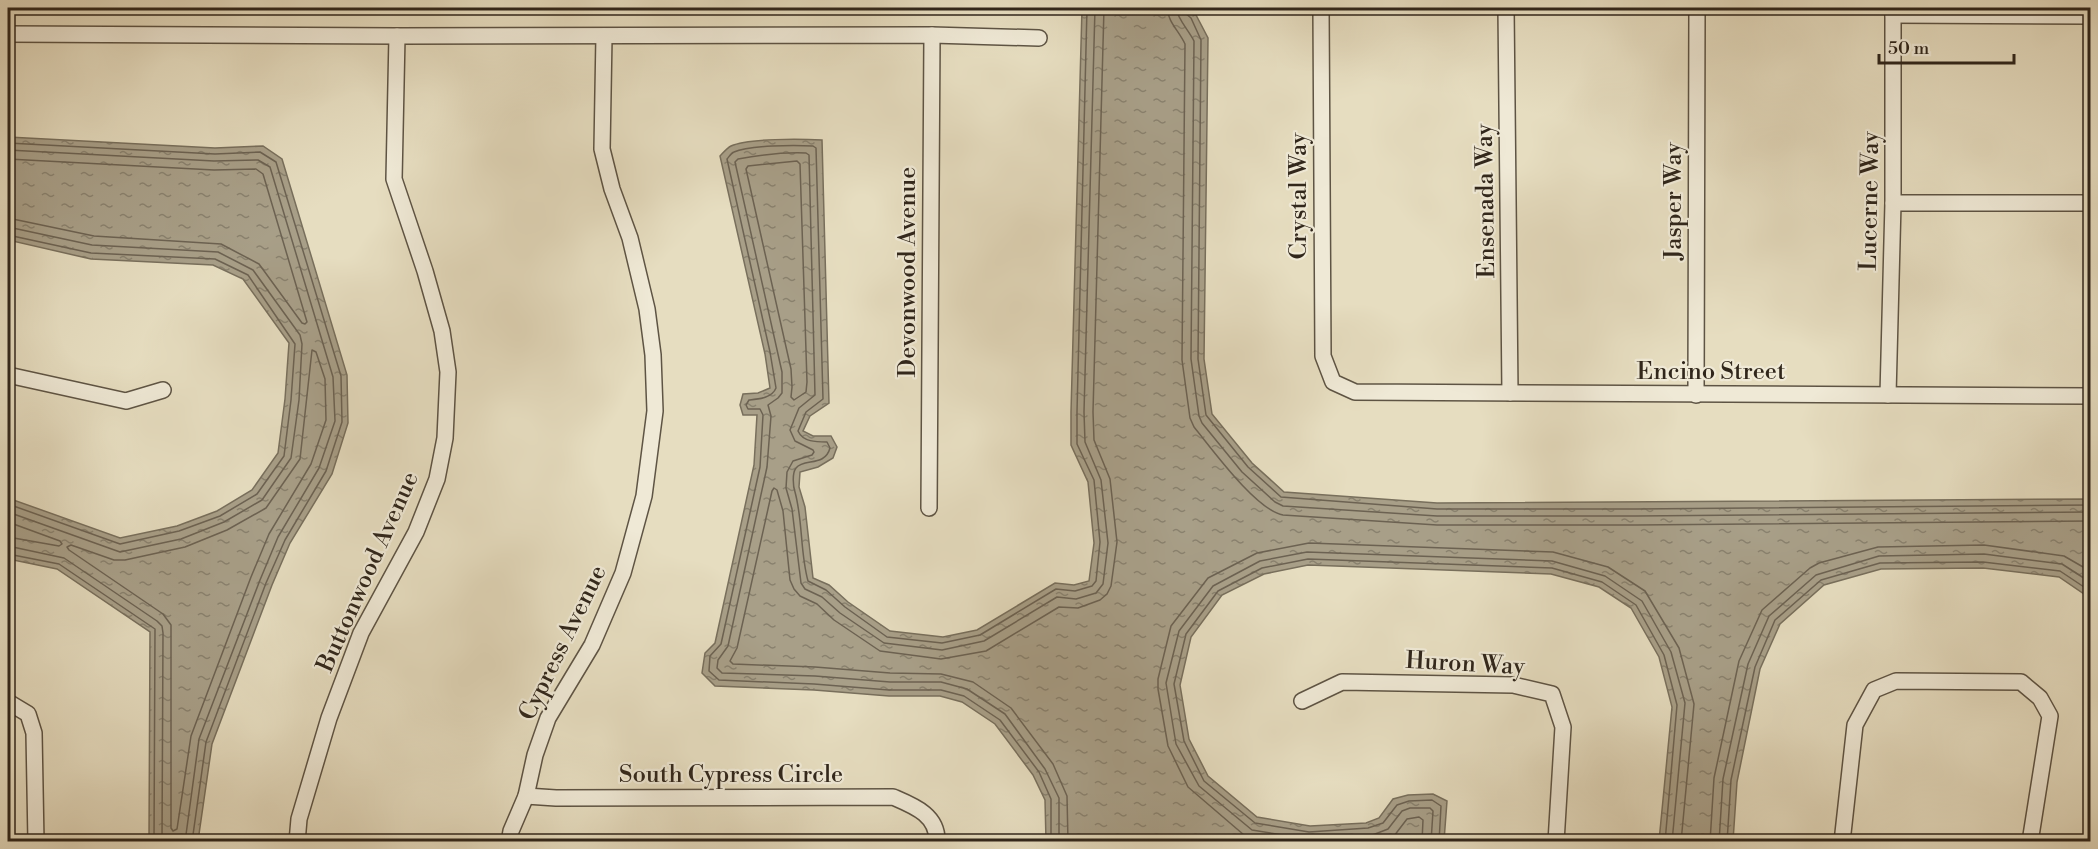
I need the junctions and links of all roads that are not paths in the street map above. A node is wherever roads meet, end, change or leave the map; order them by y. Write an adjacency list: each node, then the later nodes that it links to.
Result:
1 (1321, 8): 14 (street, Crystal Way)
2 (1506, 8): 16 (street, Ensenada Way)
3 (1697, 8): 17 (street, Jasper Way)
4 (1893, 11): 5 (street); 11 (street, Lucerne Way)
5 (2091, 16)
6 (8, 34): 8 (street)
7 (932, 35): 9 (street); 10 (street); 20 (street, Devonwood Avenue)
8 (397, 36): 9 (street); 25 (street, Buttonwood Avenue)
9 (604, 36): 23 (street, Cypress Avenue)
10 (1039, 38)
11 (1893, 203): 12 (street); 18 (street, Lucerne Way)
12 (2091, 203)
13 (8, 375): 15 (street)
14 (1333, 382): 16 (street, Encino Street)
15 (163, 390)
16 (1510, 393): 17 (street, Encino Street)
17 (1696, 394): 18 (street, Encino Street)
18 (1888, 395): 19 (street, Encino Street)
19 (2091, 396)
20 (929, 508)
21 (1302, 701): 28 (street, Huron Way)
22 (8, 702): 24 (street)
23 (526, 796): 26 (street, Cypress Avenue); 27 (street, South Cypress Circle)
24 (36, 842)
25 (297, 842)
26 (509, 842)
27 (937, 842)
28 (1556, 842)
29 (1842, 842): 30 (street)
30 (2030, 842)

